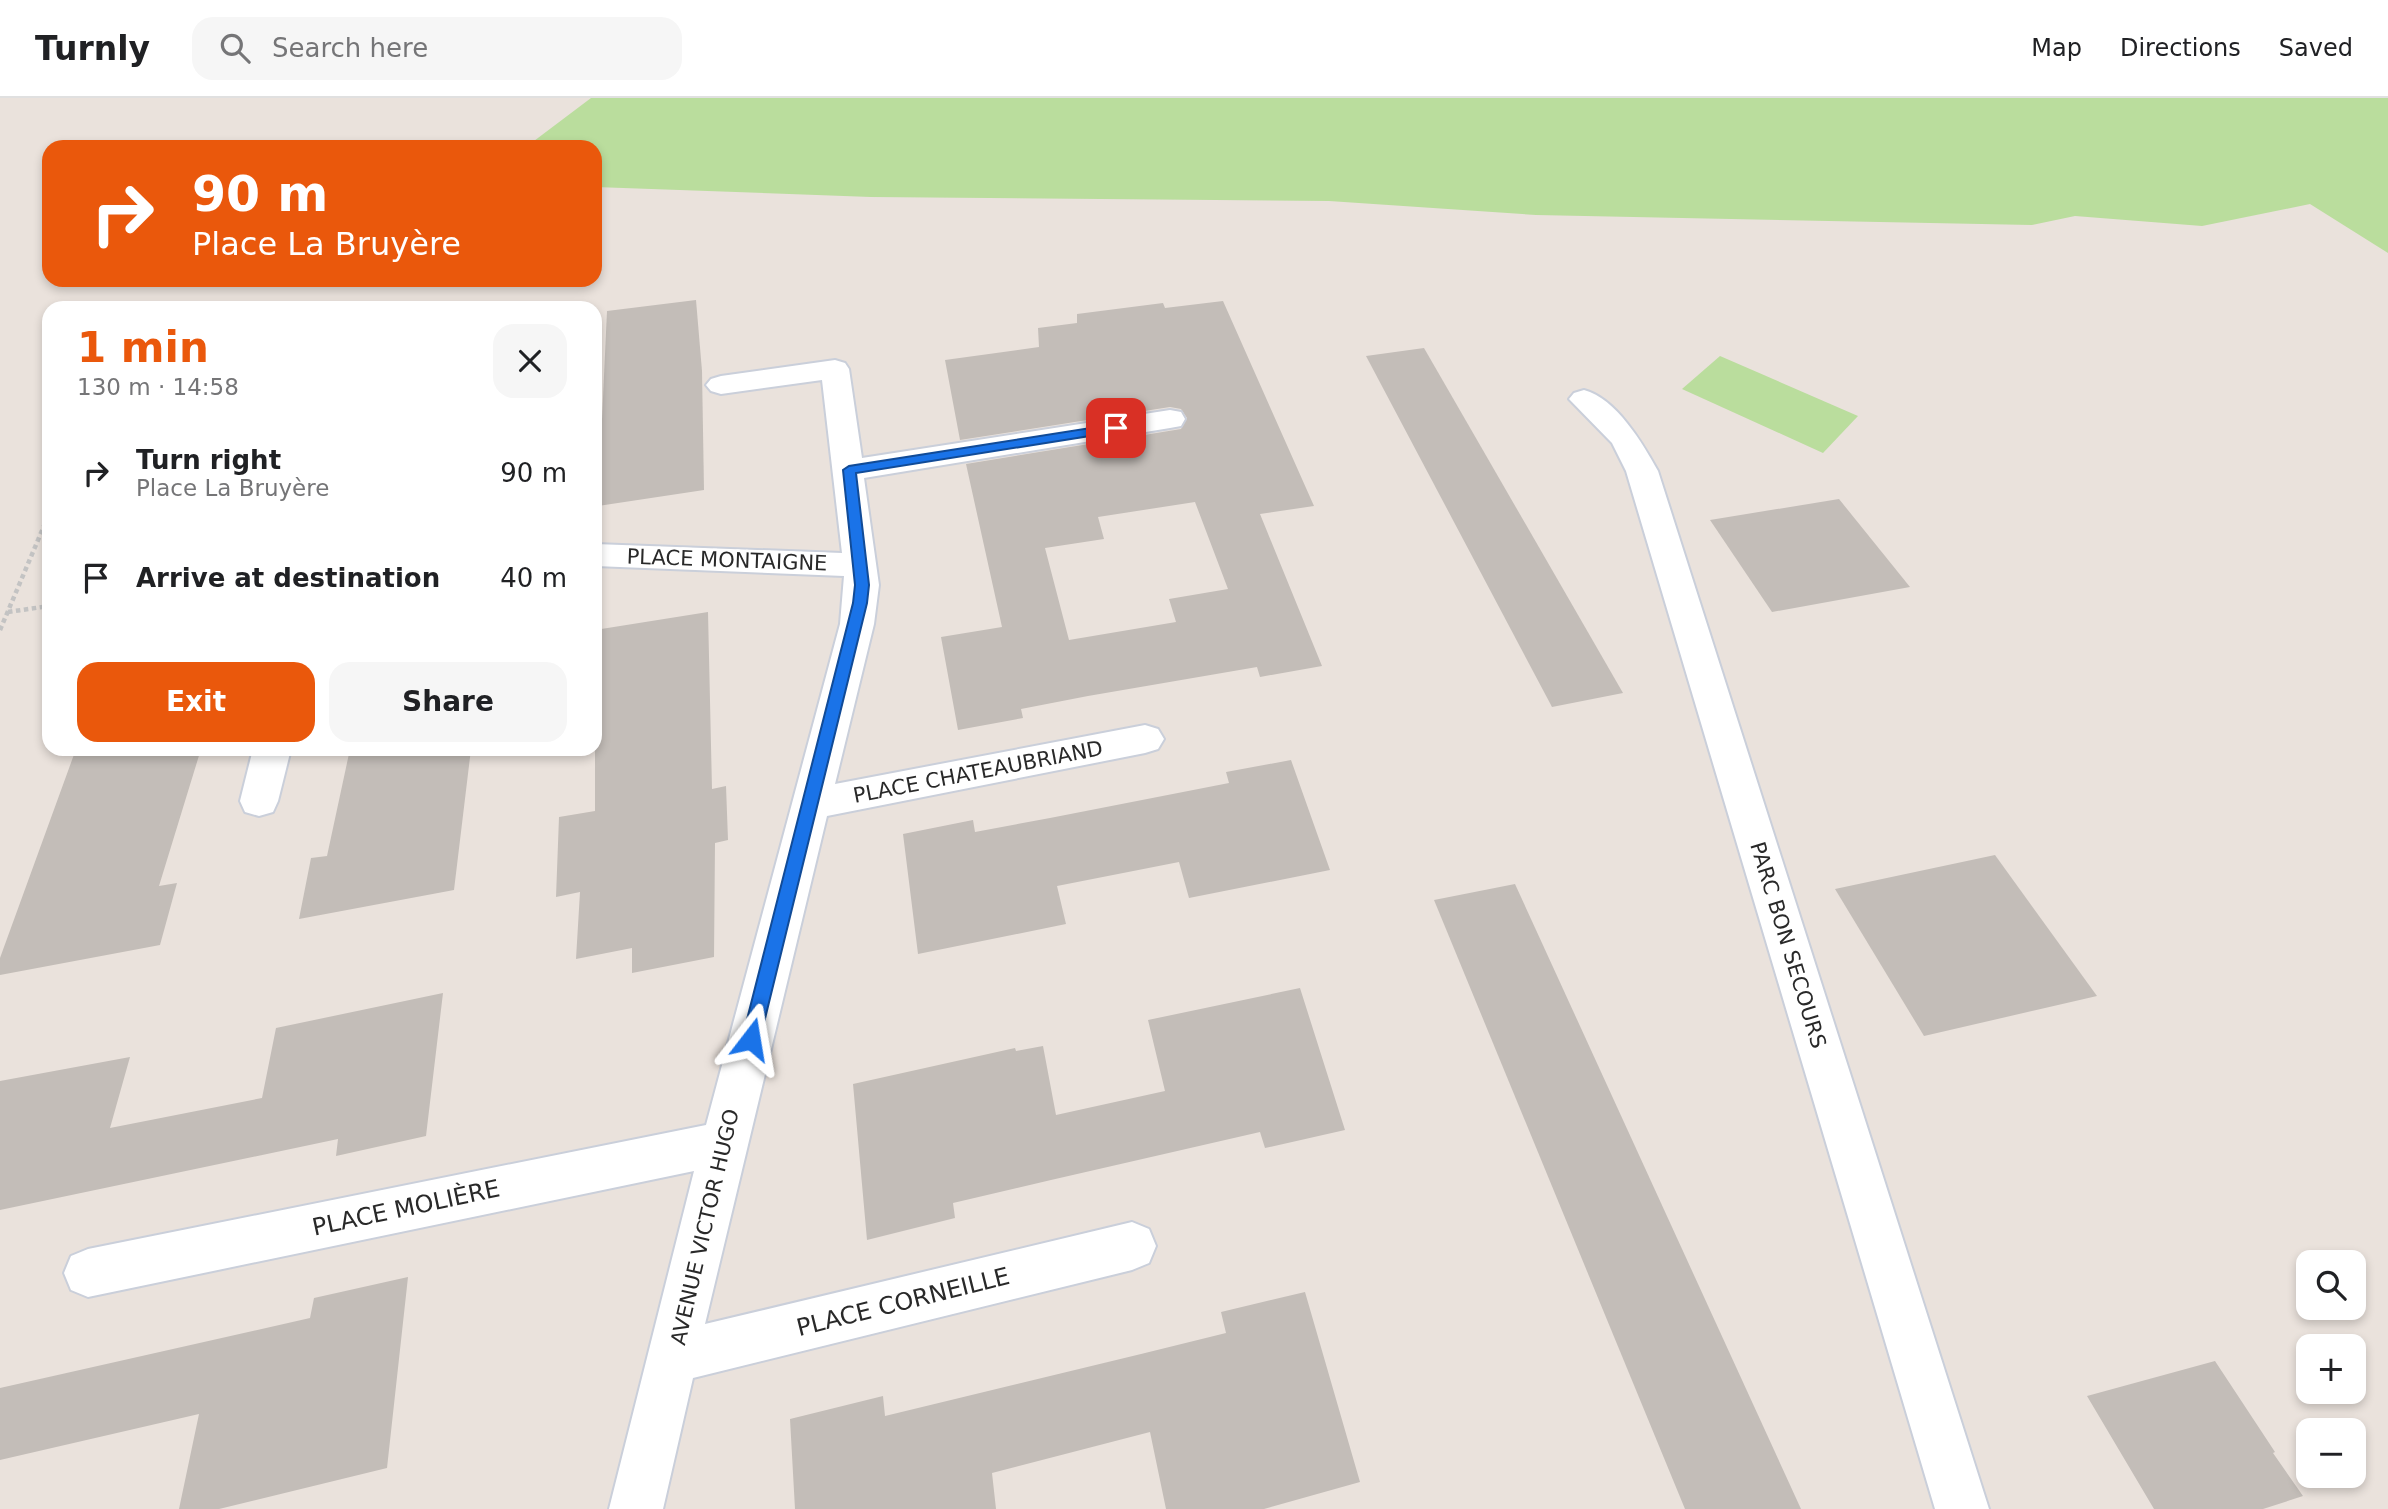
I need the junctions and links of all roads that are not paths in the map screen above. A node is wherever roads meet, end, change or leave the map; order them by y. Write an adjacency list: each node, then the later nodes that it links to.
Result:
1 (721, 384): 4 (street, AVENUE VICTOR HUGO)
2 (1584, 399): 16 (street, PARC BON SECOURS)
3 (1170, 419): 4 (street)
4 (849, 470): 6 (street, AVENUE VICTOR HUGO)
5 (602, 555): 6 (street, PLACE MONTAIGNE)
6 (860, 565): 10 (street, AVENUE VICTOR HUGO)
7 (1145, 739): 10 (street, PLACE CHATEAUBRIAND)
8 (270, 756): 9 (street)
9 (259, 801)
10 (810, 804): 11 (street, AVENUE VICTOR HUGO)
11 (724, 1143): 13 (street, PLACE MOLIÈRE); 14 (street, AVENUE VICTOR HUGO)
12 (1132, 1246): 14 (street, PLACE CORNEILLE)
13 (88, 1273)
14 (674, 1357): 15 (street, AVENUE VICTOR HUGO)
15 (636, 1509)
16 (1962, 1509)

